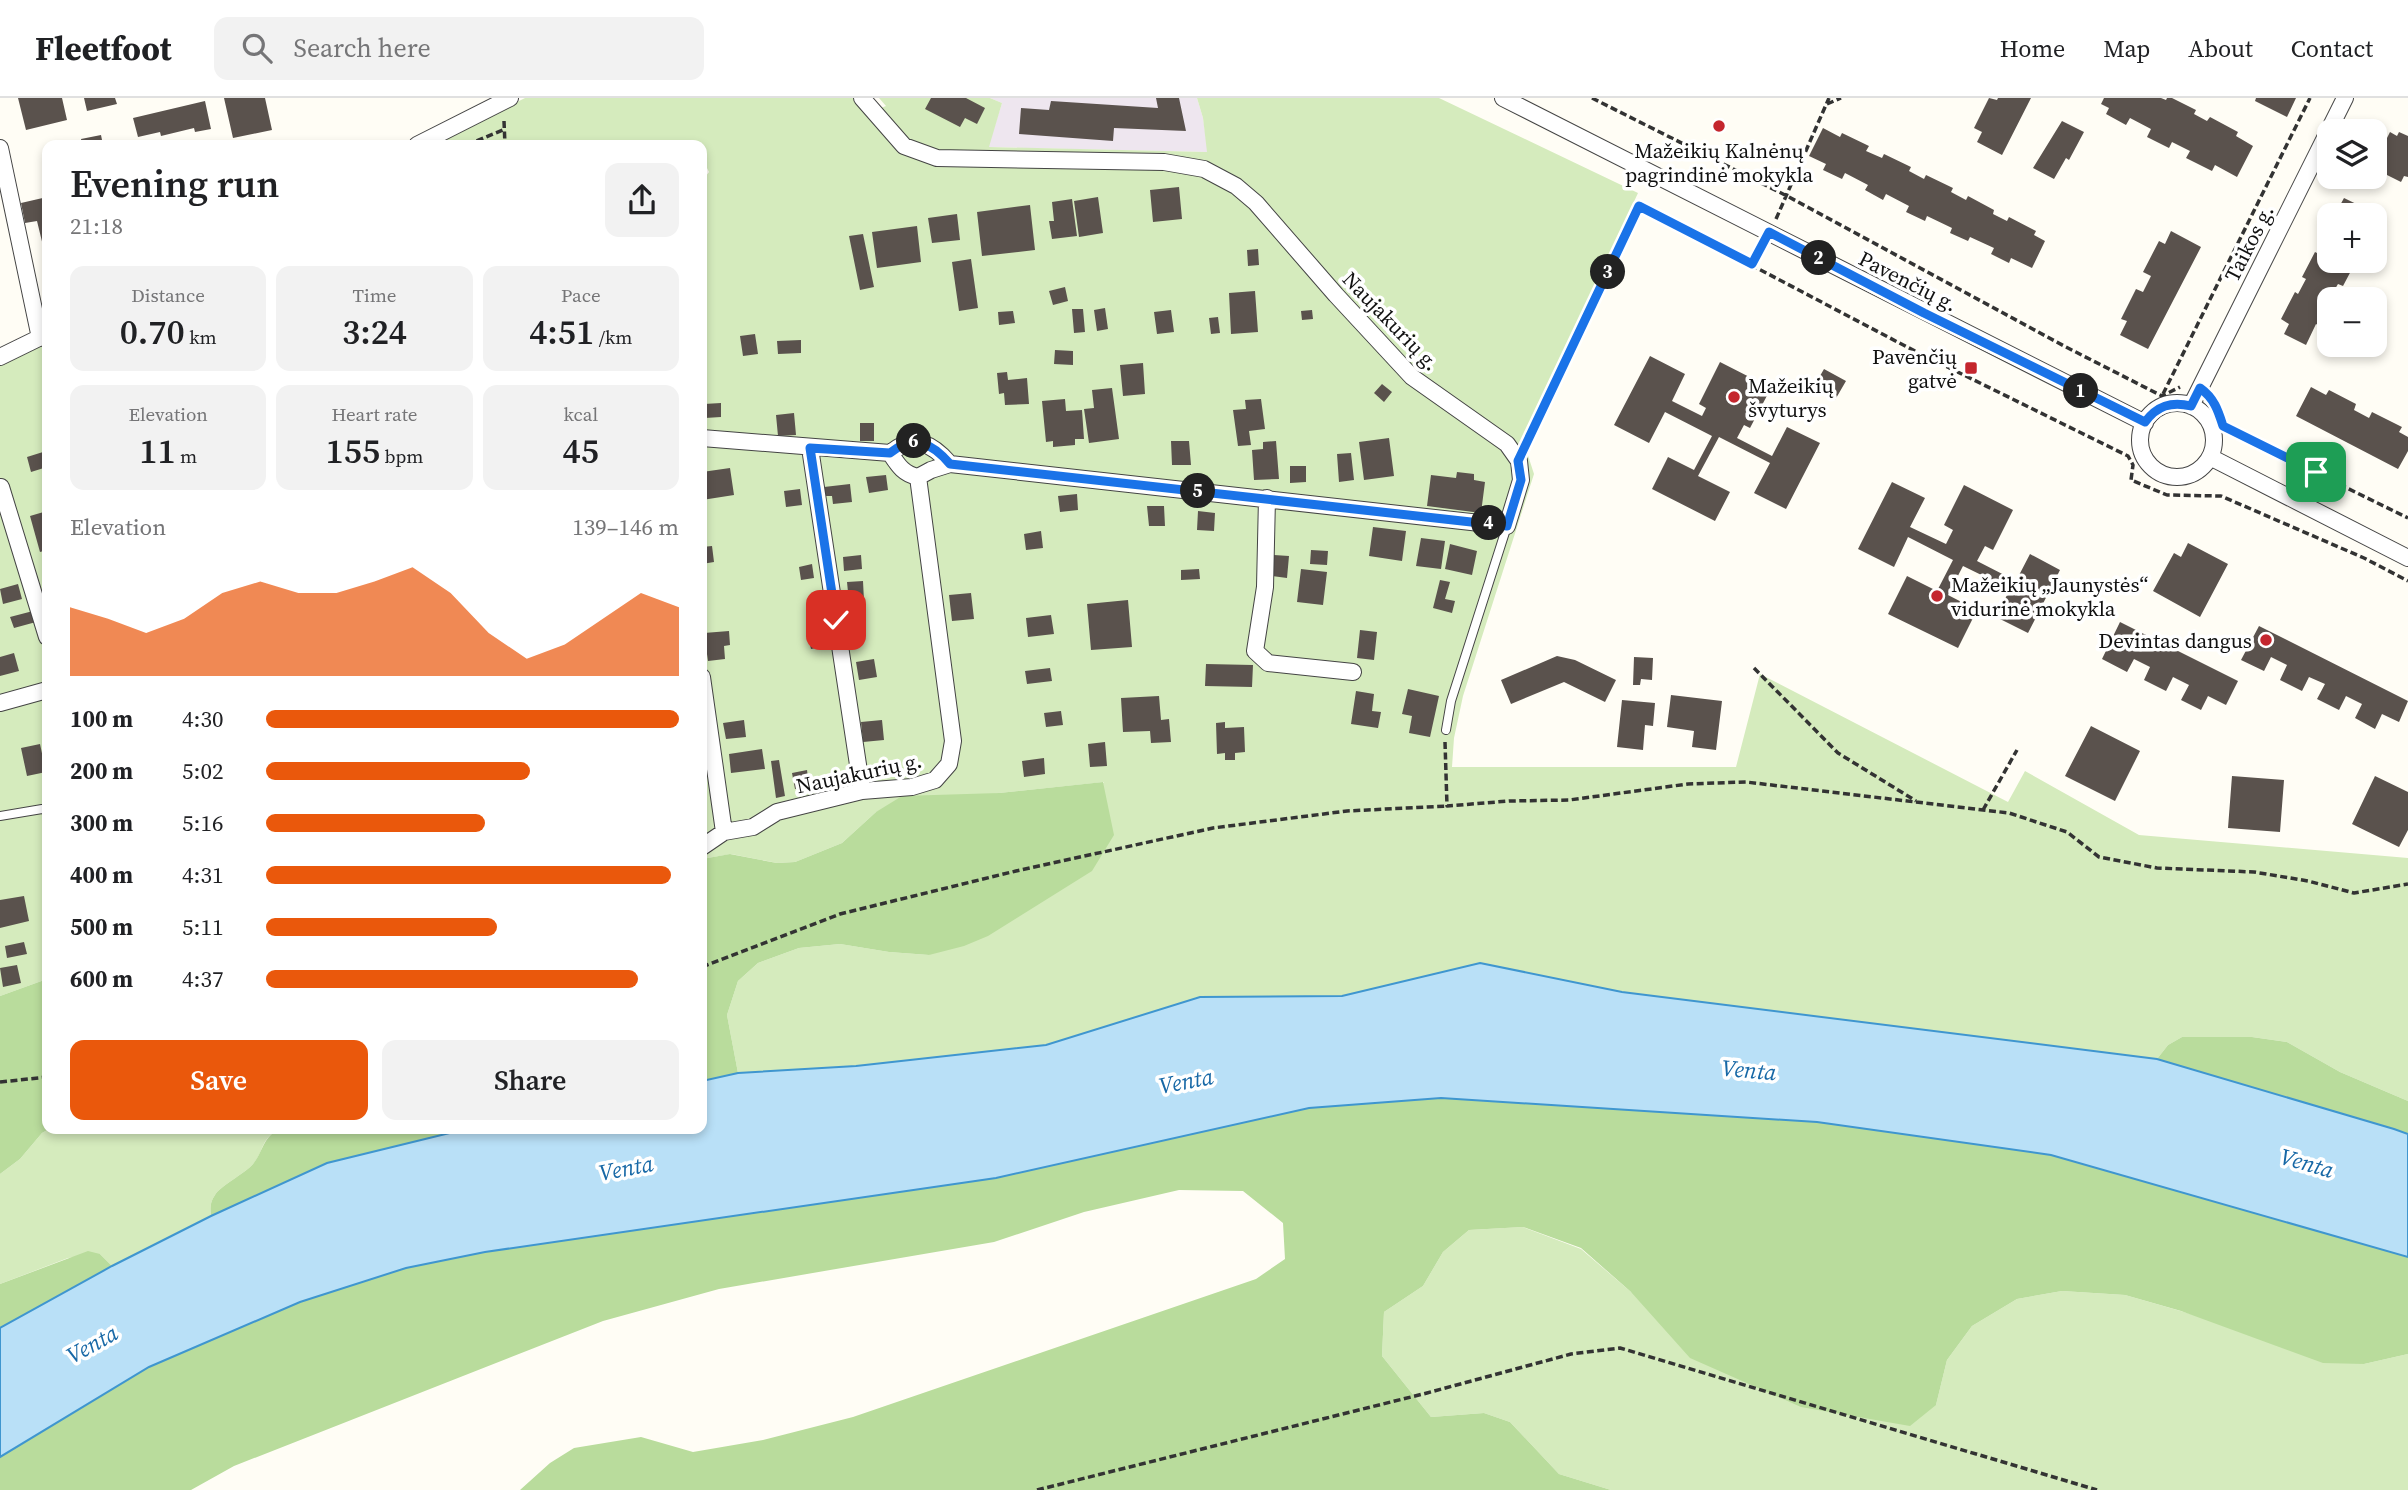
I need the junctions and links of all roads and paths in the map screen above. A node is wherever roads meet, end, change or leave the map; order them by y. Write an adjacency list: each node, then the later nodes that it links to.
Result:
1 (862, 98): 29 (street, Naujakurių g.)
2 (1503, 98): 16 (street, Pavenčių g.)
3 (1592, 98): 15 (path)
4 (1829, 98): 9 (path)
5 (1841, 98): 9 (path)
6 (2310, 98): 22 (path)
7 (2345, 98): 21 (street, Taikos g.)
8 (507, 99): 10 (path); 11 (street)
9 (1825, 105): 15 (path)
10 (505, 129): 12 (path); 13 (path)
11 (427, 140)
12 (479, 140)
13 (505, 140)
14 (0, 148): 18 (street)
15 (1787, 196): 16 (path); 22 (path)
16 (1769, 232): 17 (path); 24 (street, Pavenčių g.)
17 (1752, 264): 29 (path); 37 (path)
18 (42, 332)
19 (42, 336): 20 (street)
20 (0, 357)
21 (2200, 388): 22 (path); 23 (street, Taikos g.); 34 (path)
22 (2162, 396)
23 (2191, 406): 24 (street); 28 (street)
24 (2145, 422): 28 (street)
25 (707, 438): 26 (street)
26 (810, 448): 27 (street); 46 (street)
27 (890, 453): 30 (street); 31 (street)
28 (2210, 457): 36 (street)
29 (1518, 461): 35 (street)
30 (950, 464): 31 (street); 33 (street)
31 (918, 477): 46 (street, Naujakurių g.)
32 (1, 487): 38 (street)
33 (1267, 498): 35 (street); 40 (street)
34 (2408, 518)
35 (1507, 526): 44 (lane)
36 (2408, 558)
37 (2408, 581)
38 (42, 620)
39 (1754, 668): 47 (path)
40 (1353, 672)
41 (42, 691): 42 (street)
42 (0, 703)
43 (707, 712): 52 (street)
44 (1446, 730): 48 (path)
45 (2017, 750): 50 (path)
46 (862, 791): 52 (street, Naujakurių g.)
47 (1918, 802): 48 (path); 50 (path)
48 (1447, 806): 55 (path)
49 (42, 809): 51 (lane)
50 (1983, 810): 54 (path)
51 (0, 816)
52 (724, 832): 53 (street, Naujakurių g.)
53 (707, 844)
54 (2408, 884)
55 (707, 965)
56 (42, 1078): 57 (path)
57 (0, 1082)
58 (1037, 1490): 59 (path)
59 (2097, 1490)

